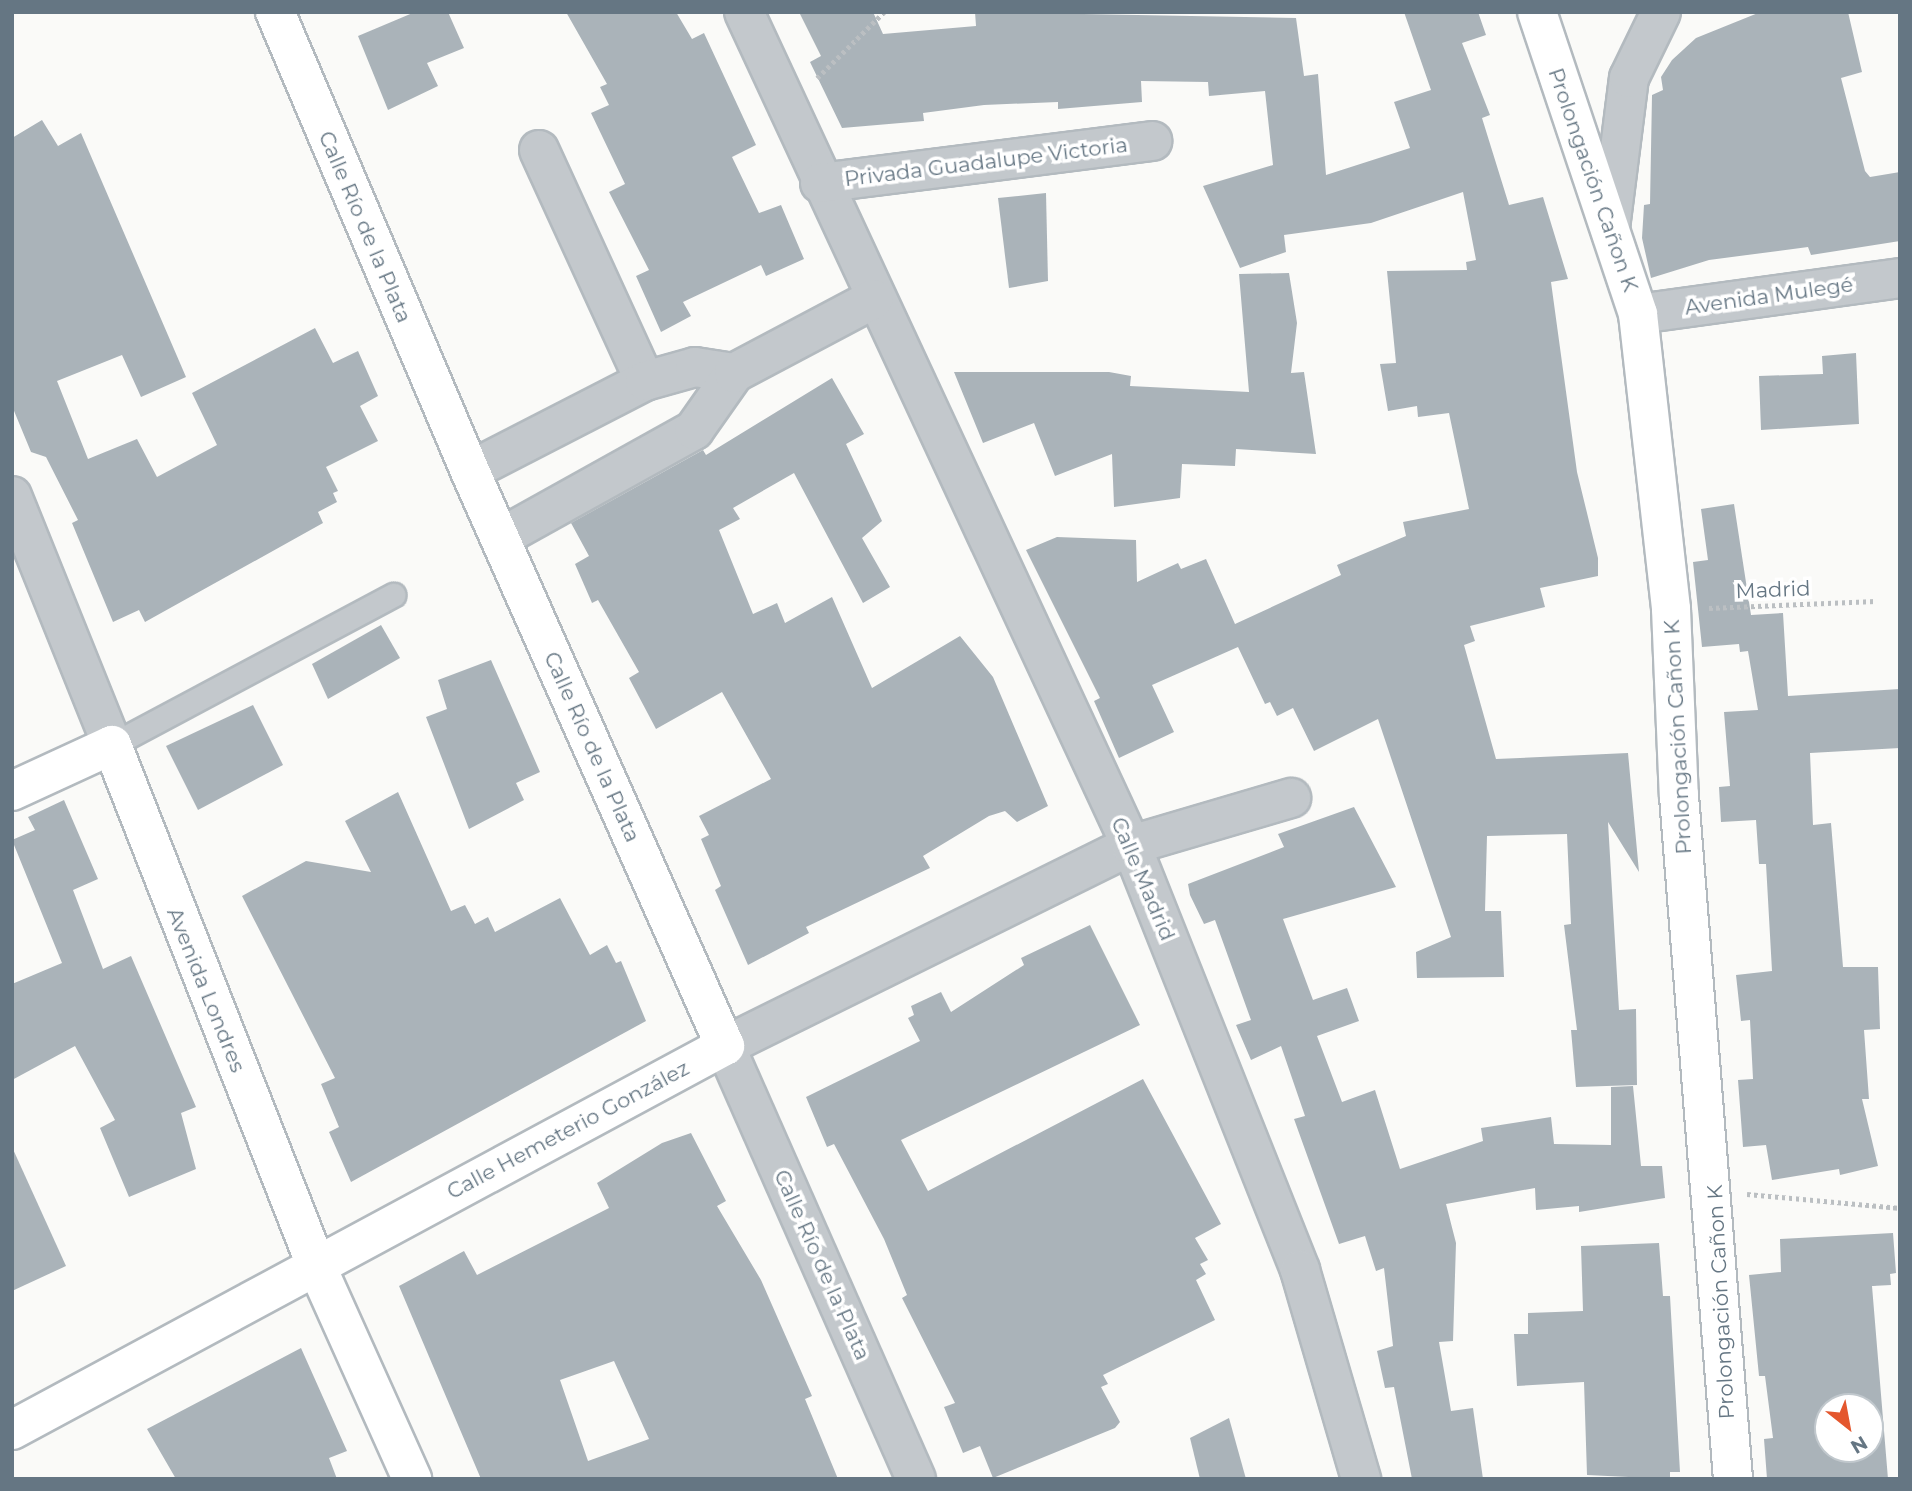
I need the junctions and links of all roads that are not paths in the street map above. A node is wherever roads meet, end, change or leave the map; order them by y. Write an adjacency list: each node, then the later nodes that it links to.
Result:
1 (275, 12): 14 (main road, Calle Río de la Plata)
2 (744, 12): 7 (street, Calle Madrid)
3 (1537, 12): 8 (main road, Prolongación Cañon K)
4 (1661, 12): 8 (street)
5 (1152, 141): 7 (street, Privada Guadalupe Victoria)
6 (539, 150): 13 (street)
7 (820, 183): 10 (street, Calle Madrid)
8 (1610, 229): 11 (main road, Prolongación Cañon K)
9 (1900, 278): 11 (street, Avenida Mulegé)
10 (874, 299): 12 (street); 21 (street, Calle Madrid)
11 (1638, 314): 28 (main road, Prolongación Cañon K)
12 (734, 373): 13 (street); 16 (street)
13 (645, 381): 14 (street)
14 (470, 471): 16 (main road, Calle Río de la Plata)
15 (12, 496): 18 (street, Avenida Londres)
16 (500, 538): 22 (main road, Calle Río de la Plata)
17 (393, 595): 18 (lane)
18 (111, 746): 19 (main road); 23 (main road, Avenida Londres)
19 (12, 791)
20 (1291, 798): 21 (street, Calle Hemeterio González)
21 (1131, 845): 22 (street, Calle Hemeterio González); 27 (street, Calle Madrid)
22 (725, 1046): 23 (main road, Calle Hemeterio González); 26 (street, Calle Río de la Plata)
23 (316, 1265): 24 (main road, Calle Hemeterio González); 25 (main road, Avenida Londres)
24 (12, 1430)
25 (412, 1479)
26 (916, 1479)
27 (1361, 1479)
28 (1733, 1479)

